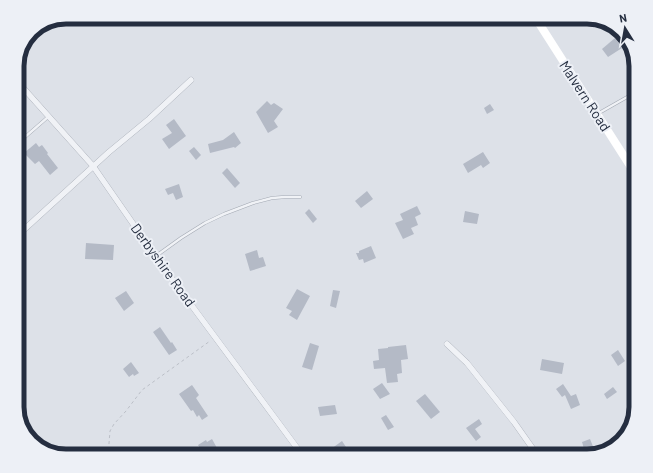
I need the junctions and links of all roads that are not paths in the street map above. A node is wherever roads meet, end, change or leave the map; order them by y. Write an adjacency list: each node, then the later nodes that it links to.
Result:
1 (539, 24): 5 (main road, Malvern Road)
2 (191, 80): 9 (street)
3 (24, 89): 6 (street, Derbyshire Road)
4 (629, 96): 5 (lane)
5 (597, 115): 8 (main road, Malvern Road)
6 (49, 116): 7 (lane); 9 (street, Derbyshire Road)
7 (24, 138)
8 (629, 164)
9 (93, 166): 11 (street); 12 (street, Derbyshire Road)
10 (300, 197): 12 (lane)
11 (24, 230)
12 (156, 256): 14 (street, Derbyshire Road)
13 (447, 344): 15 (street)
14 (298, 449)
15 (533, 449)

